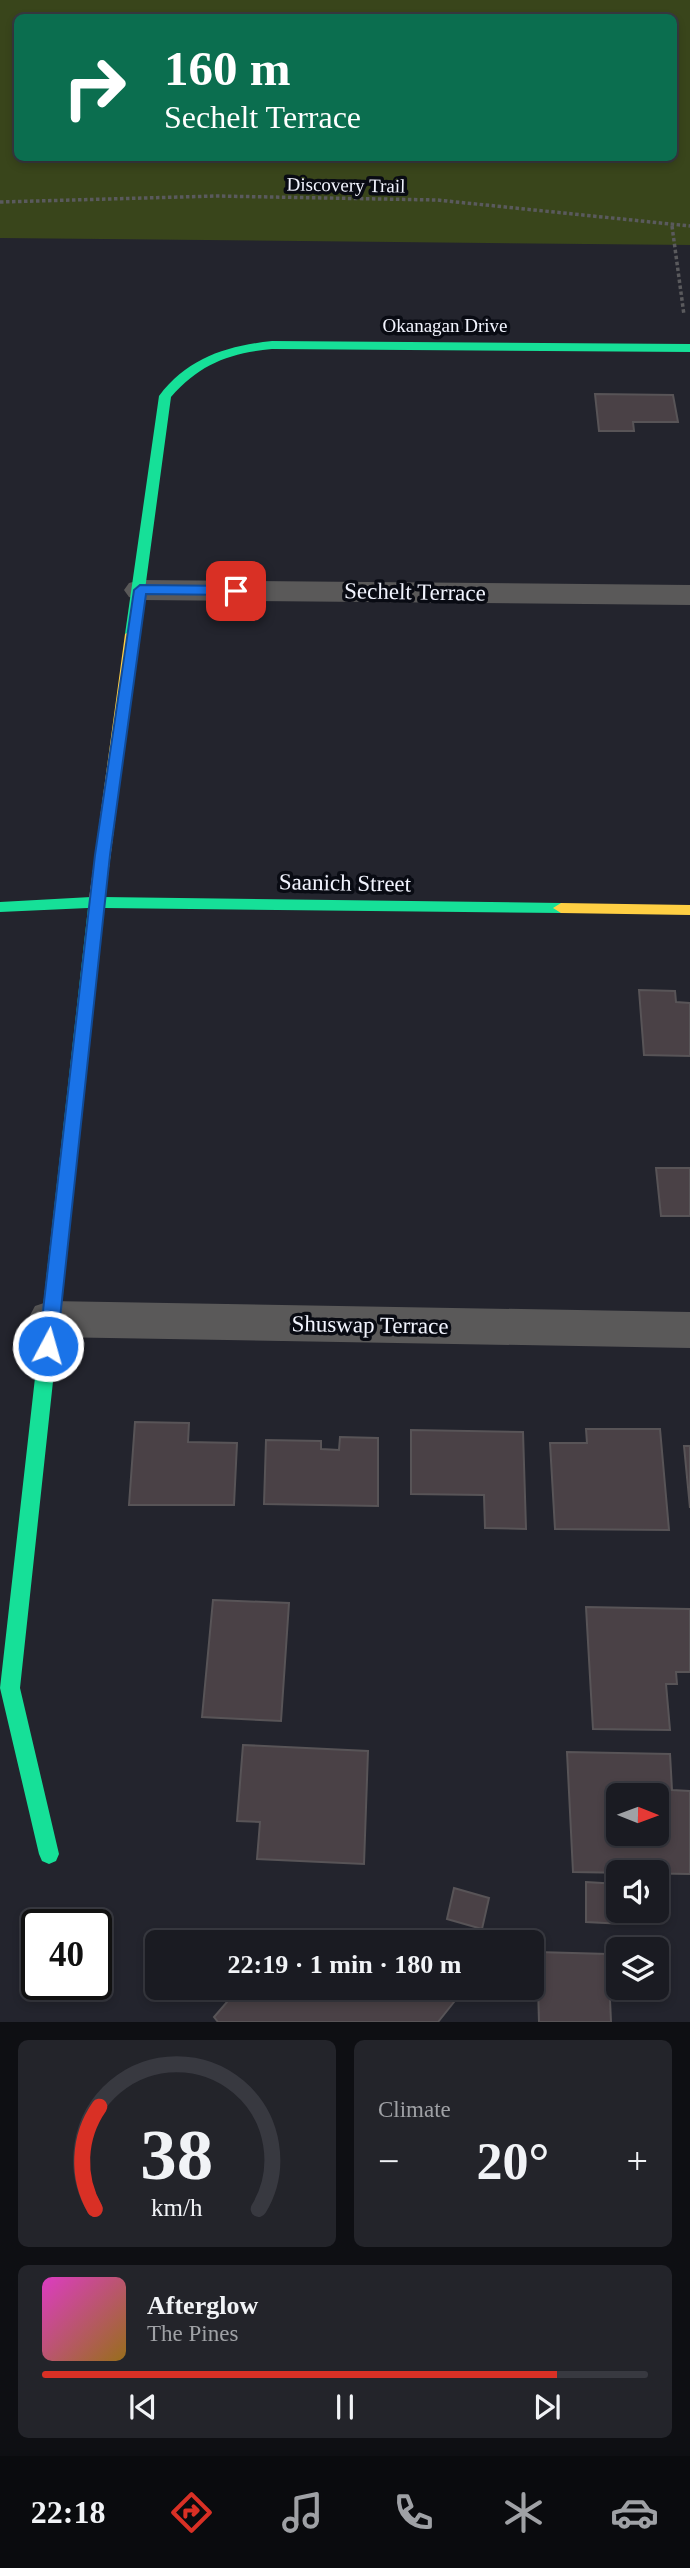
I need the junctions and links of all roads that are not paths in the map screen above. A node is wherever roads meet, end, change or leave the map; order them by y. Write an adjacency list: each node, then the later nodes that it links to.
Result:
1 (690, 348): 2 (street, Okanagan Drive)
2 (140, 590): 3 (street, Sechelt Terrace); 4 (street)
3 (690, 595)
4 (98, 902): 5 (street, Saanich Street); 6 (street, Saanich Street); 7 (street)
5 (0, 907)
6 (690, 910)
7 (50, 1319): 8 (street, Shuswap Terrace); 9 (street)
8 (690, 1330)
9 (49, 1854)

